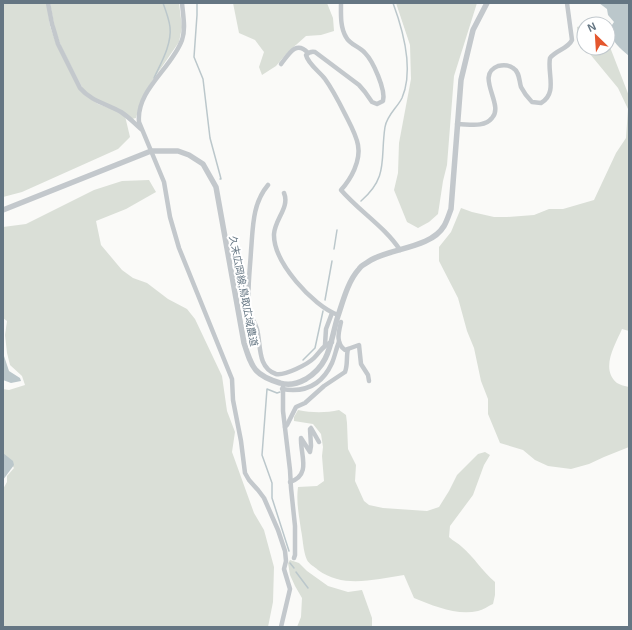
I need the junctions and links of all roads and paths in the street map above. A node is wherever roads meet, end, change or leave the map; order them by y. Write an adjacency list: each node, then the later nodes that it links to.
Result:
1 (48, 3): 9 (street)
2 (182, 3): 9 (street)
3 (341, 3): 6 (street)
4 (487, 3): 8 (street)
5 (567, 3): 8 (street)
6 (308, 53): 7 (street); 14 (street)
7 (280, 64)
8 (457, 124): 14 (street)
9 (143, 130): 10 (street)
10 (151, 151): 13 (street, 久末広岡線;鳥取広域農道); 23 (street, 久末広岡線;鳥取広域農道); 28 (street)
11 (268, 185): 20 (street)
12 (284, 193): 15 (street)
13 (3, 210)
14 (400, 250): 16 (street)
15 (332, 313): 16 (street); 20 (street)
16 (338, 315): 18 (street)
17 (341, 322): 19 (street)
18 (332, 342): 20 (street); 23 (street)
19 (339, 342): 21 (street); 23 (street)
20 (324, 345)
21 (348, 349): 22 (street); 24 (street)
22 (369, 382)
23 (283, 386): 24 (street)
24 (285, 427): 26 (street)
25 (320, 442): 26 (street)
26 (290, 482): 27 (street)
27 (294, 558)
28 (281, 627)

